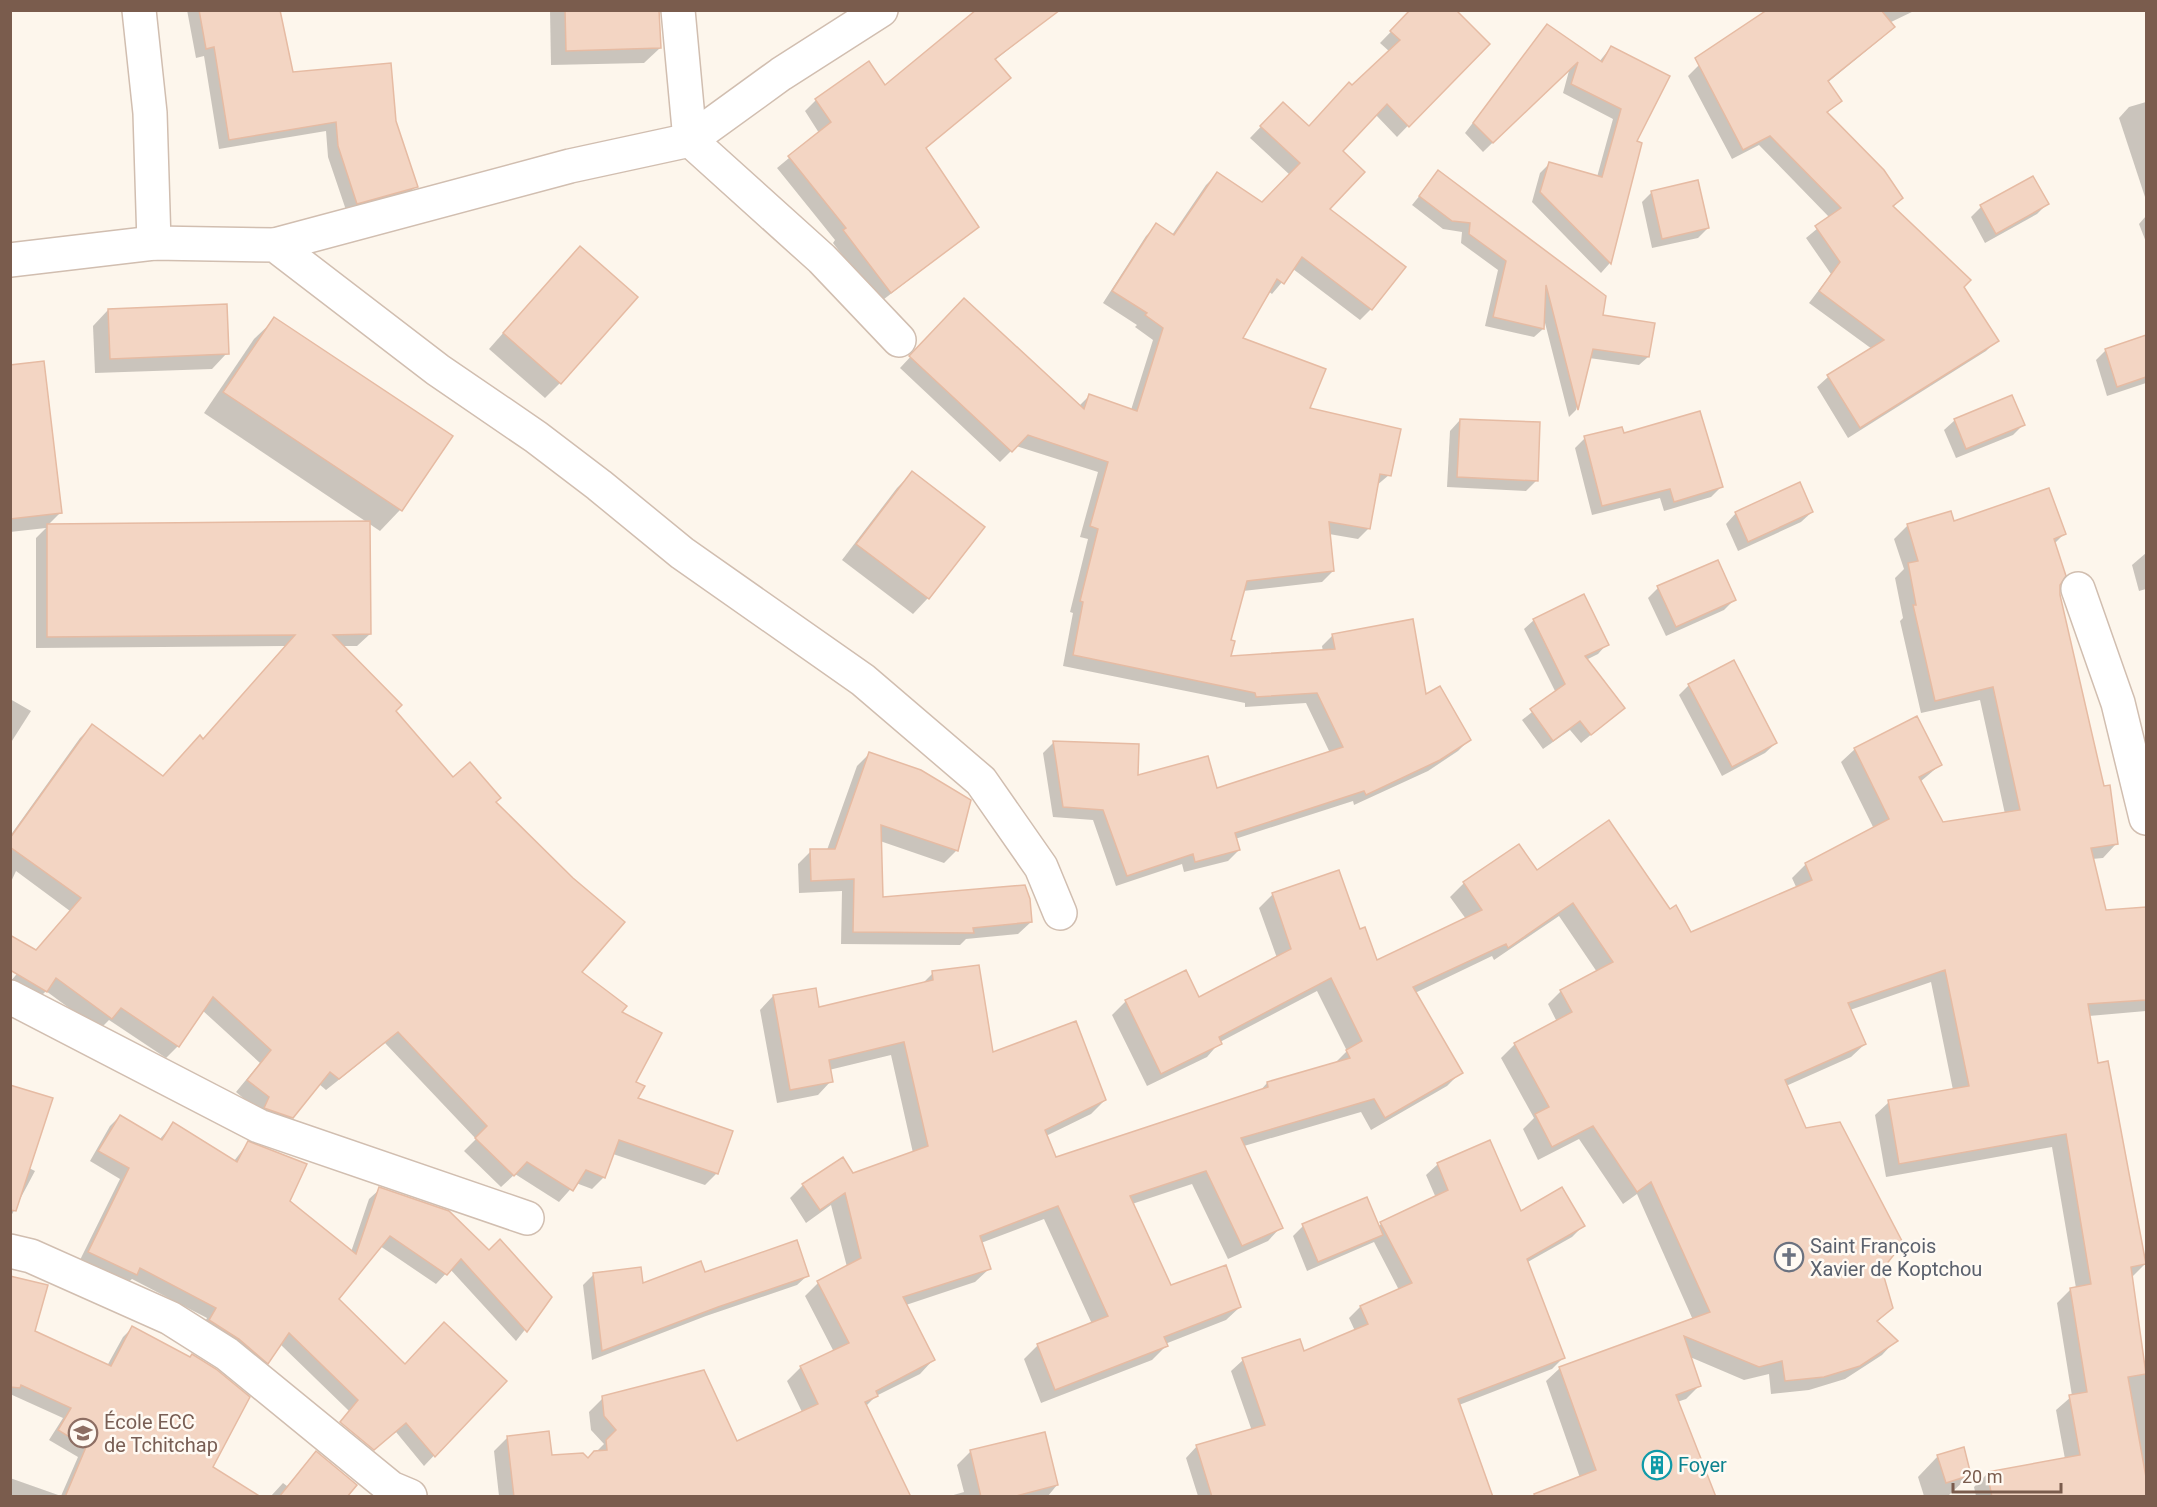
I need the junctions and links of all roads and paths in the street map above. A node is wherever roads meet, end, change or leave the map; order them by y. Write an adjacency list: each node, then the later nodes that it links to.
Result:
1 (139, 10): 5 (street)
2 (678, 10): 4 (street)
3 (881, 10): 4 (street)
4 (690, 140): 6 (street); 8 (street)
5 (154, 243): 6 (street); 7 (street)
6 (275, 245): 11 (street)
7 (10, 260)
8 (899, 340)
9 (2078, 589): 10 (street)
10 (2146, 818)
11 (1059, 913)
12 (10, 997): 13 (street)
13 (527, 1218)
14 (10, 1251): 15 (street)
15 (410, 1497)

